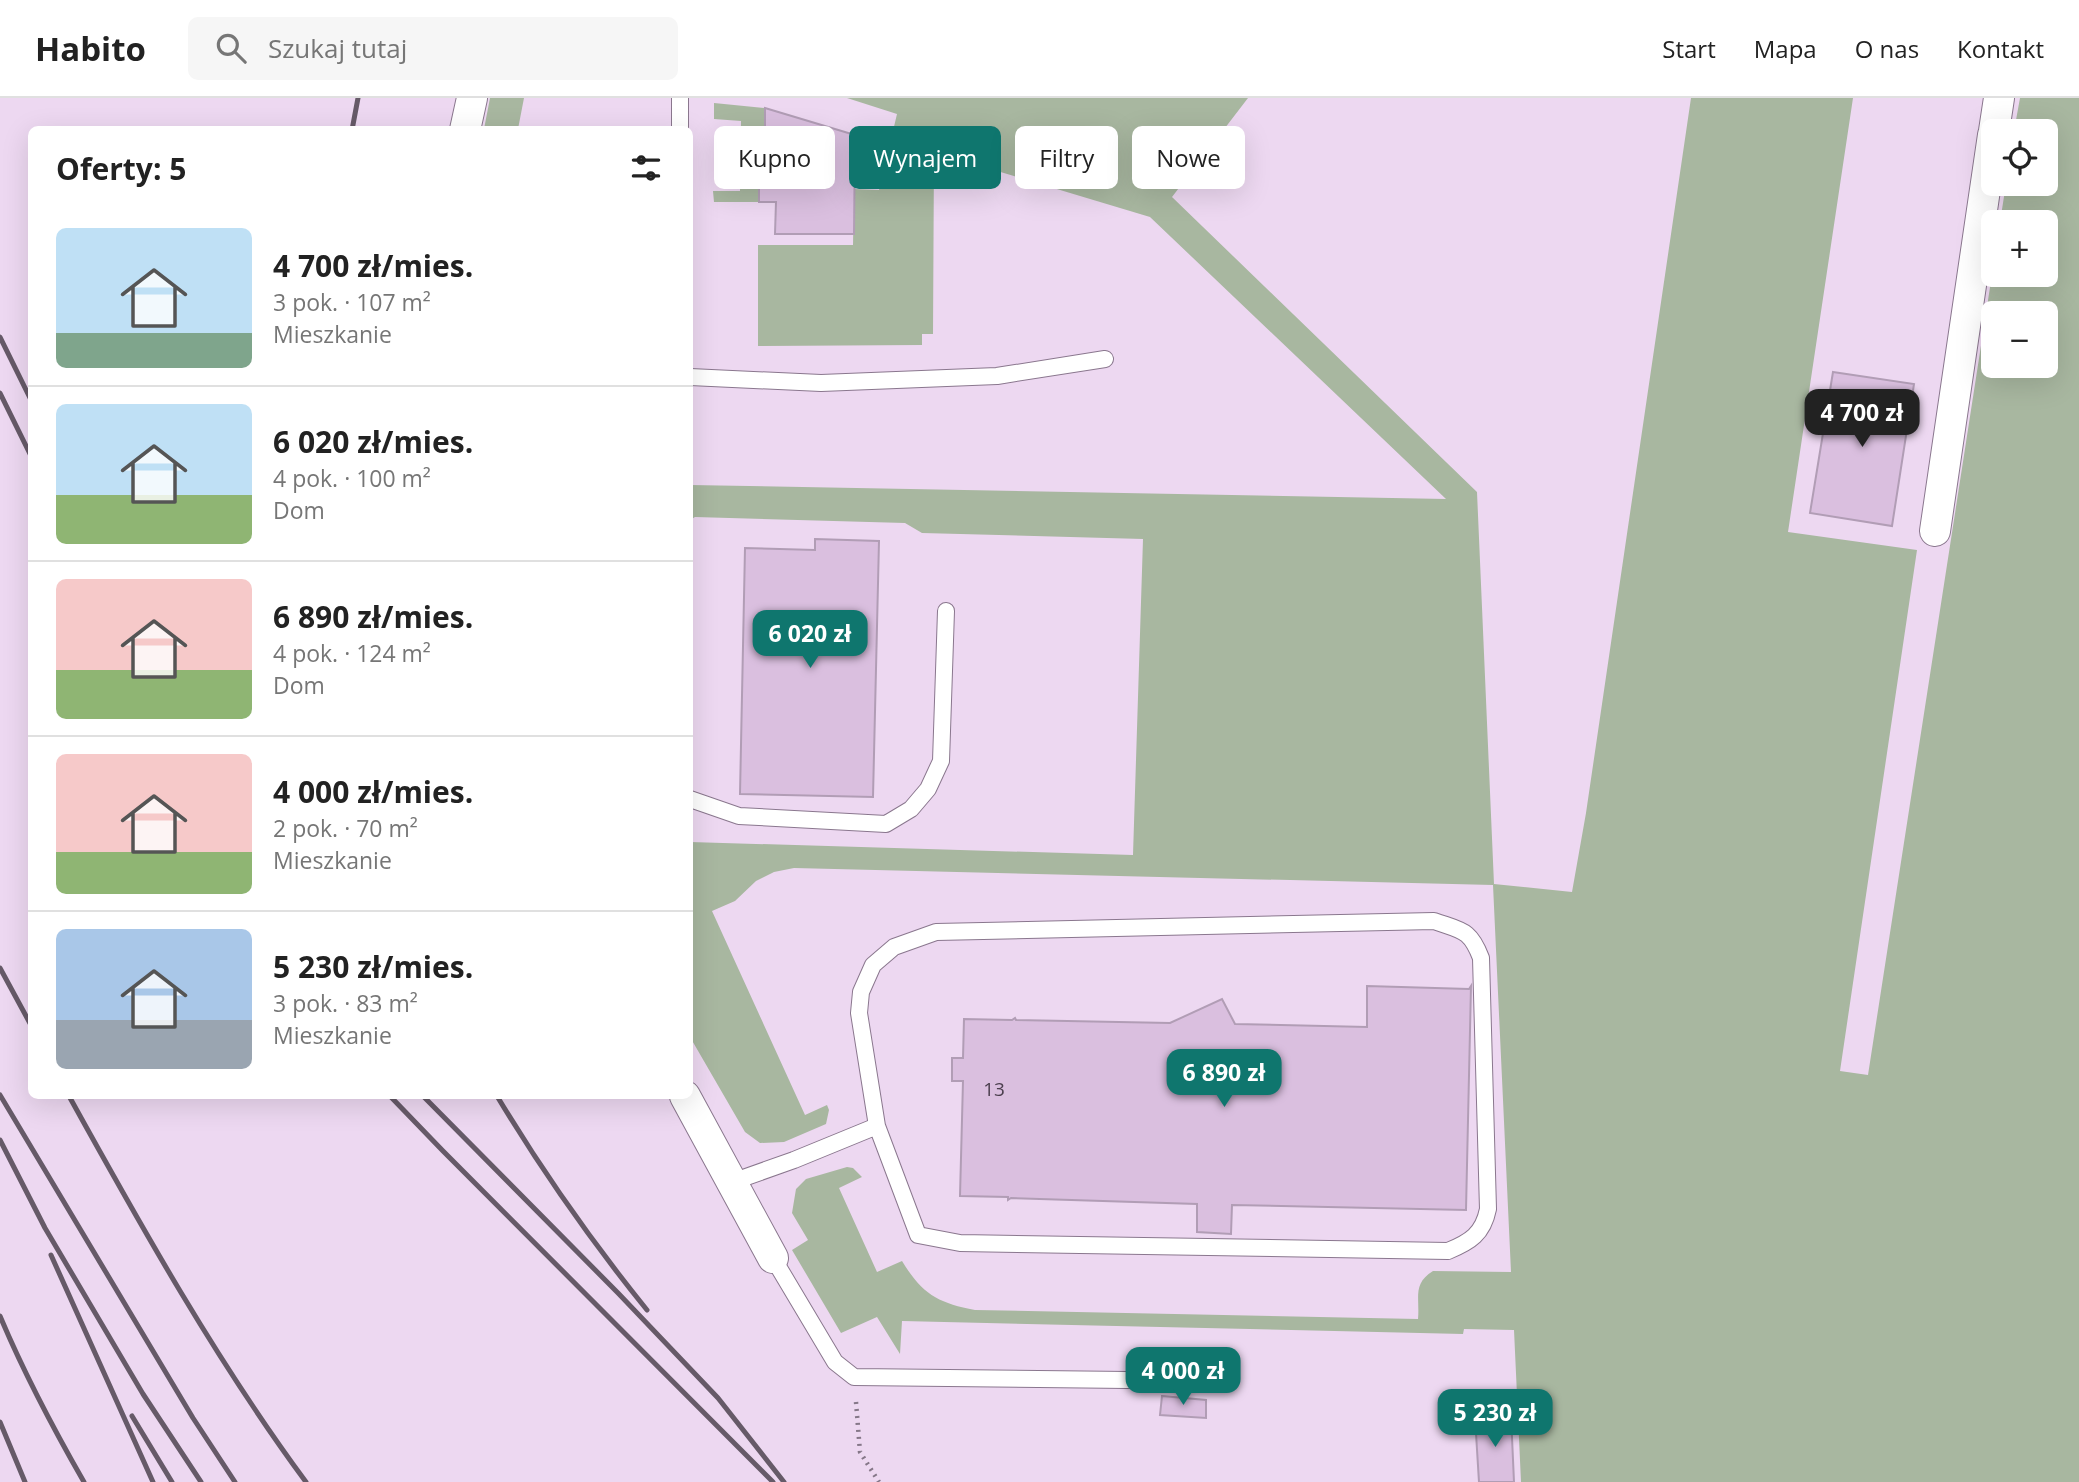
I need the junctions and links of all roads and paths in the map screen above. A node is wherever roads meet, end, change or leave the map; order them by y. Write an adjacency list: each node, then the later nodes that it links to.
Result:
1 (472, 98): 5 (street)
2 (680, 98): 6 (lane)
3 (1999, 98): 4 (street)
4 (1996, 119)
5 (467, 126)
6 (680, 126)
7 (1985, 196): 10 (street)
8 (1105, 359): 9 (lane)
9 (693, 377)
10 (1935, 531)
11 (946, 611): 12 (lane)
12 (693, 800)
13 (687, 1099): 15 (street)
14 (877, 1126): 14 (lane); 15 (lane)
15 (732, 1182): 16 (street)
16 (773, 1258): 17 (lane)
17 (854, 1377): 18 (lane); 19 (path)
18 (1128, 1380)
19 (879, 1482)

